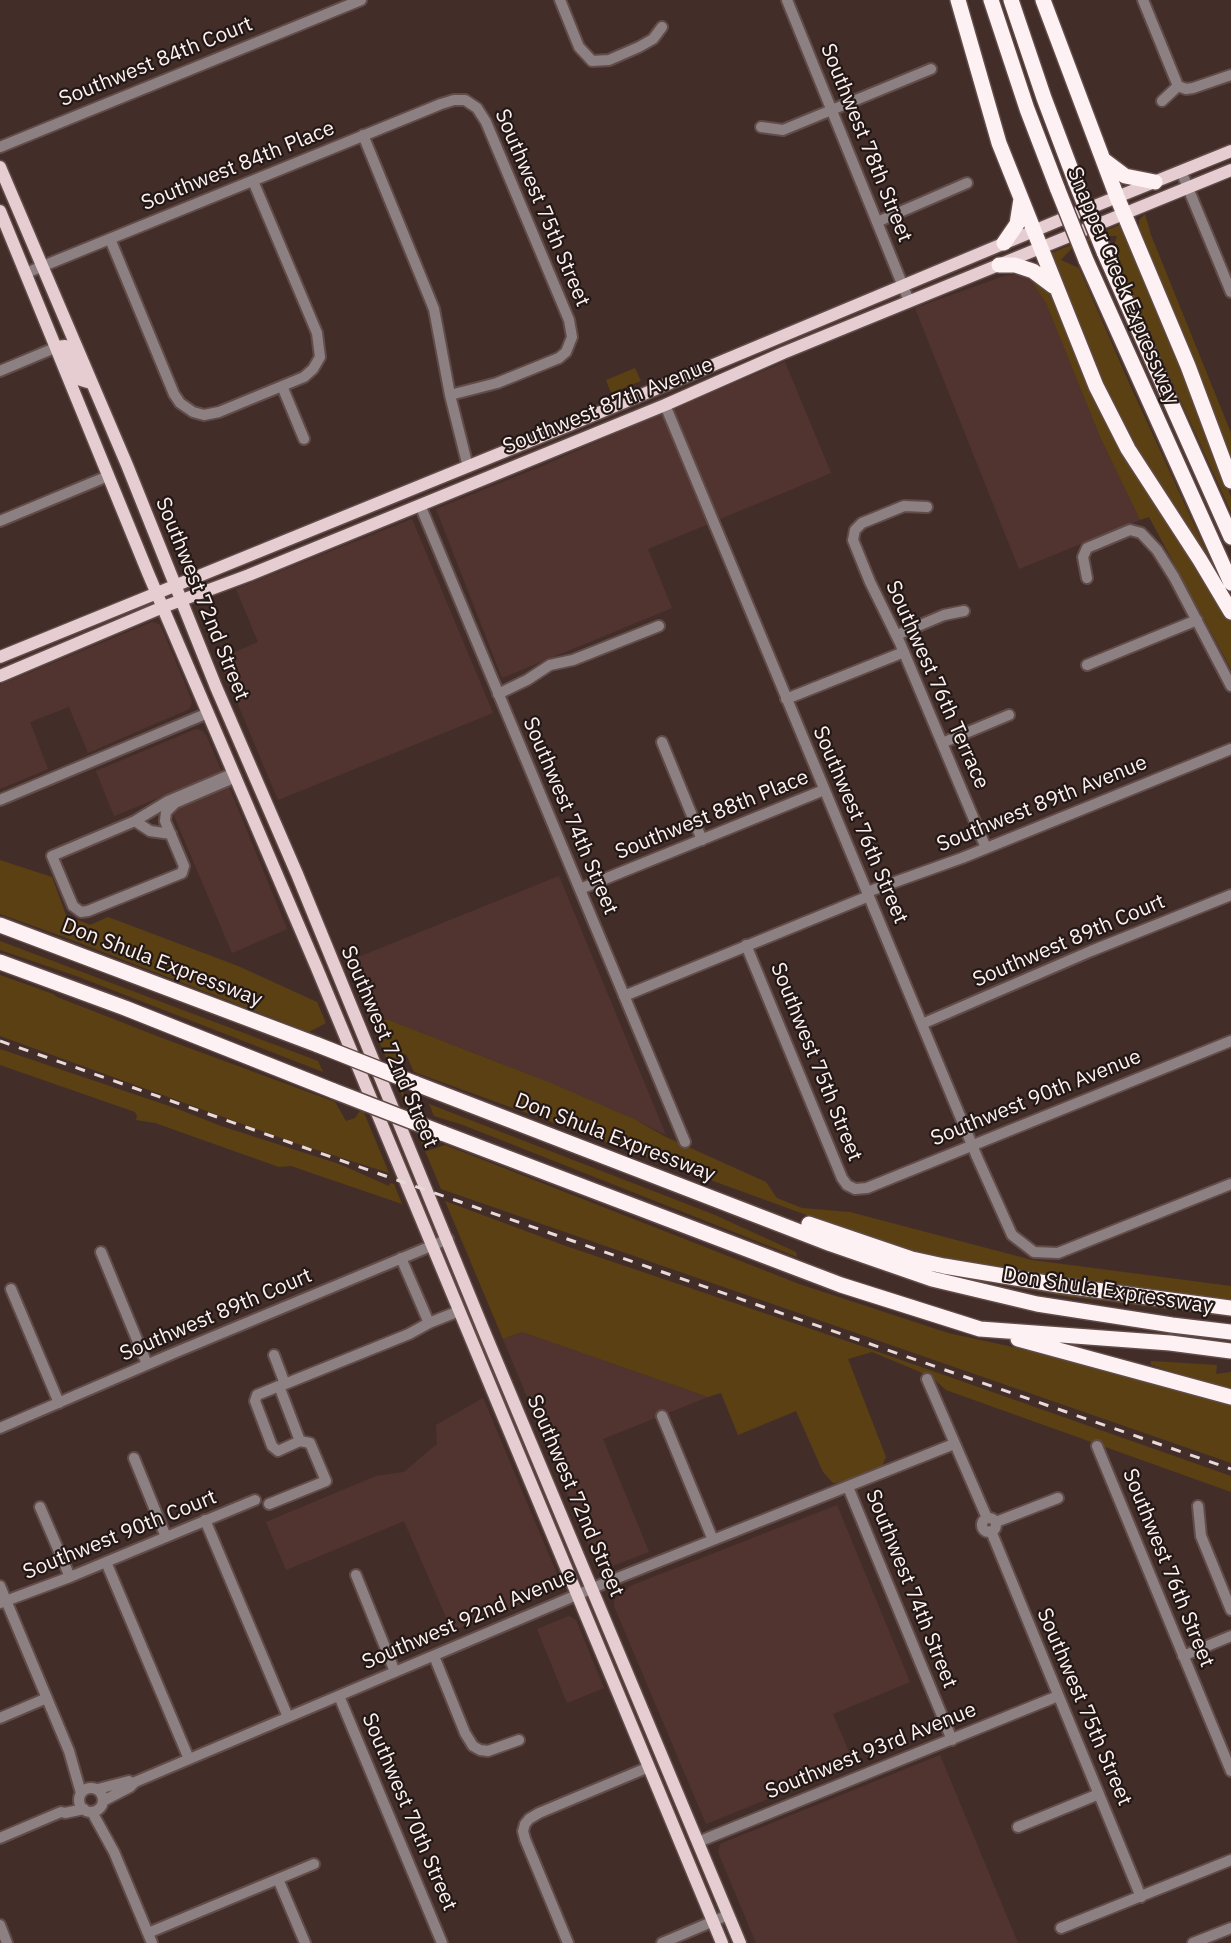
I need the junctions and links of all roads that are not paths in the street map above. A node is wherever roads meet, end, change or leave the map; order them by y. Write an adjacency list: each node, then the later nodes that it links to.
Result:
1 (361, 0): 18 (street, Southwest 84th Court)
2 (560, 0): 9 (street)
3 (787, 0): 15 (street, Southwest 78th Street)
4 (958, 0): 29 (highway)
5 (991, 0): 68 (highway, Snapper Creek Expressway, bridge)
6 (1011, 0): 64 (highway, Snapper Creek Expressway, bridge)
7 (1043, 0): 20 (highway)
8 (1143, 0): 12 (street)
9 (662, 27)
10 (931, 69): 15 (street)
11 (1231, 75): 12 (street)
12 (1178, 86): 14 (street)
13 (465, 100): 17 (street, Southwest 84th Place); 51 (street, Southwest 75th Street)
14 (1162, 101)
15 (832, 111): 16 (street); 32 (street, Southwest 78th Street)
16 (761, 127)
17 (363, 135): 24 (street, Southwest 84th Place); 51 (street)
18 (0, 147)
19 (1231, 152): 23 (main road, Southwest 87th Avenue)
20 (1103, 159): 25 (highway); 28 (highway)
21 (0, 167): 38 (main road, Southwest 72nd Street)
22 (1231, 170): 27 (main road, Southwest 87th Avenue)
23 (1181, 171): 25 (main road, Southwest 87th Avenue); 27 (street)
24 (253, 181): 34 (street, Southwest 84th Place); 49 (street)
25 (1155, 182): 28 (main road, Southwest 87th Avenue)
26 (967, 183): 32 (street)
27 (1188, 188): 31 (main road, Southwest 87th Avenue); 42 (street)
28 (1117, 196): 31 (highway); 33 (main road, Southwest 87th Avenue)
29 (1021, 199): 33 (highway); 35 (highway)
30 (0, 211): 39 (main road, Southwest 72nd Street)
31 (1125, 213): 36 (main road, Southwest 87th Avenue); 59 (highway)
32 (878, 222): 40 (street, Southwest 78th Street)
33 (1035, 230): 35 (main road, Southwest 87th Avenue); 36 (highway)
34 (110, 239): 38 (street, Southwest 84th Place); 49 (street)
35 (1004, 243): 40 (main road, Southwest 87th Avenue)
36 (1040, 248): 37 (main road, Southwest 87th Avenue); 41 (highway)
37 (999, 265): 41 (highway); 43 (main road, Southwest 87th Avenue)
38 (41, 266): 39 (street, Southwest 84th Place); 48 (main road, Southwest 72nd Street)
39 (26, 273): 45 (main road, Southwest 72nd Street)
40 (903, 286): 43 (street, Southwest 78th Street); 44 (main road, Southwest 87th Avenue)
41 (1056, 289): 73 (highway)
42 (1231, 292)
43 (909, 301): 46 (main road, Southwest 87th Avenue)
44 (777, 338): 46 (main road); 50 (main road, Southwest 87th Avenue)
45 (57, 347): 47 (street); 48 (main road); 57 (main road, Southwest 72nd Street)
46 (783, 353): 52 (main road, Southwest 87th Avenue)
47 (0, 371)
48 (91, 383): 67 (main road, Southwest 72nd Street)
49 (282, 386): 54 (street)
50 (658, 389): 52 (main road); 53 (main road, Southwest 87th Avenue)
51 (450, 395): 56 (street)
52 (664, 405): 55 (main road, Southwest 87th Avenue); 83 (street, Southwest 76th Street)
53 (572, 424): 55 (main road); 56 (main road, Southwest 87th Avenue)
54 (304, 439)
55 (561, 447): 58 (main road, Southwest 87th Avenue)
56 (468, 467): 58 (main road); 63 (main road, Southwest 87th Avenue)
57 (108, 476): 62 (street); 69 (main road, Southwest 72nd Street)
58 (480, 480): 60 (main road, Southwest 87th Avenue)
59 (1231, 482)
60 (420, 505): 65 (main road, Southwest 87th Avenue); 82 (street, Southwest 74th Street)
61 (927, 507): 76 (street, Southwest 76th Terrace)
62 (0, 521)
63 (314, 530): 65 (main road); 67 (main road, Southwest 87th Avenue)
64 (1231, 537)
65 (321, 546): 70 (main road, Southwest 87th Avenue)
66 (1088, 578): 74 (street)
67 (176, 584): 69 (main road, Southwest 87th Avenue); 70 (main road, Southwest 72nd Street)
68 (1231, 584)
69 (156, 592): 71 (main road, Southwest 72nd Street); 78 (main road, Southwest 87th Avenue)
70 (182, 601): 71 (main road, Southwest 87th Avenue); 86 (main road, Southwest 72nd Street)
71 (163, 607): 80 (main road, Southwest 87th Avenue); 84 (main road, Southwest 72nd Street)
72 (964, 612): 76 (street)
73 (1231, 612)
74 (1197, 620): 79 (street); 81 (street)
75 (658, 626): 82 (street)
76 (897, 635): 77 (street, Southwest 76th Terrace)
77 (904, 652): 83 (street); 88 (street, Southwest 76th Terrace)
78 (0, 657)
79 (1087, 664)
80 (0, 676)
81 (1231, 686)
82 (498, 694): 100 (street, Southwest 74th Street)
83 (786, 699): 92 (street, Southwest 76th Street)
84 (208, 713): 89 (main road, Southwest 72nd Street); 93 (street)
85 (1009, 715): 88 (street)
86 (237, 737): 89 (main road); 95 (main road, Southwest 72nd Street)
87 (662, 742): 98 (street)
88 (942, 742): 99 (street, Southwest 76th Terrace)
89 (221, 744): 91 (main road, Southwest 72nd Street)
90 (1231, 749): 99 (street, Southwest 89th Avenue)
91 (235, 775): 94 (street); 96 (street); 97 (main road, Southwest 72nd Street)
92 (824, 790): 98 (street, Southwest 88th Place); 101 (street, Southwest 76th Street)
93 (0, 800)
94 (135, 821): 96 (street); 96 (street)
95 (277, 828): 97 (main road); 105 (main road, Southwest 72nd Street)
96 (171, 834)
97 (260, 835): 107 (main road, Southwest 72nd Street)
98 (702, 840): 100 (street, Southwest 88th Place)
99 (986, 848): 101 (street, Southwest 89th Avenue)
100 (580, 889): 108 (street, Southwest 74th Street)
101 (868, 894): 104 (street, Southwest 89th Avenue); 109 (street, Southwest 76th Street)
102 (1231, 895): 109 (street, Southwest 89th Court)
103 (0, 925): 115 (highway, Don Shula Expressway, bridge)
104 (746, 945): 108 (street, Southwest 89th Avenue); 114 (street, Southwest 75th Street)
105 (333, 961): 107 (main road); 116 (main road, Southwest 72nd Street)
106 (0, 962): 124 (highway, Don Shula Expressway, bridge)
107 (316, 966): 117 (main road, Southwest 72nd Street)
108 (624, 996): 111 (street, Southwest 74th Street)
109 (922, 1024): 112 (street, Southwest 76th Street)
110 (1231, 1041): 112 (street, Southwest 90th Avenue)
111 (685, 1142)
112 (972, 1145): 113 (street, Southwest 76th Street); 114 (street, Southwest 90th Avenue)
113 (1231, 1184)
114 (855, 1189)
115 (706, 1196): 121 (highway); 126 (highway, Don Shula Expressway)
116 (448, 1239): 117 (street, Southwest 89th Court); 125 (main road, Southwest 72nd Street)
117 (432, 1246): 119 (street, Southwest 89th Court); 122 (main road, Southwest 72nd Street)
118 (101, 1252): 130 (street)
119 (401, 1258): 123 (street); 130 (street, Southwest 89th Court)
120 (11, 1289): 136 (street)
121 (1231, 1308)
122 (459, 1311): 123 (street); 127 (main road, Southwest 72nd Street)
123 (429, 1323): 132 (street)
124 (980, 1329): 128 (highway, Don Shula Expressway); 134 (highway)
125 (484, 1330): 127 (main road); 133 (main road, Southwest 72nd Street)
126 (1231, 1332)
127 (469, 1336): 135 (main road, Southwest 72nd Street)
128 (1231, 1351)
129 (274, 1355): 132 (street)
130 (147, 1364): 136 (street, Southwest 89th Court)
131 (927, 1379): 140 (street, Southwest 75th Street)
132 (282, 1385): 139 (street); 139 (street)
133 (511, 1393): 135 (main road); 157 (main road, Southwest 72nd Street)
134 (1231, 1396)
135 (496, 1400): 158 (main road, Southwest 72nd Street)
136 (59, 1403): 138 (street, Southwest 89th Court)
137 (662, 1416): 152 (street)
138 (0, 1428)
139 (300, 1441): 146 (street)
140 (954, 1444): 143 (street, Southwest 92nd Avenue); 150 (street, Southwest 75th Street)
141 (1097, 1446): 163 (street, Southwest 76th Street)
142 (134, 1458): 151 (street)
143 (848, 1487): 152 (street, Southwest 92nd Avenue); 171 (street, Southwest 74th Street)
144 (1058, 1498): 150 (street)
145 (255, 1500): 149 (street, Southwest 90th Court)
146 (269, 1504)
147 (1198, 1506): 160 (street)
148 (40, 1507): 155 (street)
149 (206, 1520): 151 (street, Southwest 90th Court); 168 (street)
150 (991, 1524): 166 (street, Southwest 75th Street)
151 (166, 1537): 153 (street, Southwest 90th Court)
152 (713, 1540): 157 (street, Southwest 92nd Avenue)
153 (106, 1562): 155 (street, Southwest 90th Court); 173 (street)
154 (356, 1575): 164 (street)
155 (70, 1577): 159 (street, Southwest 90th Court)
156 (0, 1586): 159 (street)
157 (592, 1589): 158 (street, Southwest 92nd Avenue); 182 (main road, Southwest 72nd Street)
158 (577, 1595): 162 (street, Southwest 92nd Avenue); 174 (main road, Southwest 72nd Street)
159 (3, 1602): 167 (street)
160 (1231, 1610)
161 (1231, 1636): 163 (street)
162 (434, 1656): 164 (street, Southwest 92nd Avenue); 170 (street)
163 (1183, 1656): 175 (street, Southwest 76th Street)
164 (395, 1672): 165 (street, Southwest 92nd Avenue)
165 (339, 1696): 168 (street, Southwest 92nd Avenue); 196 (street, Southwest 70th Street)
166 (1058, 1696): 171 (street, Southwest 93rd Avenue); 178 (street, Southwest 75th Street)
167 (47, 1698): 169 (street); 172 (street)
168 (288, 1717): 173 (street, Southwest 92nd Avenue)
169 (0, 1718)
170 (519, 1740)
171 (952, 1740): 182 (street, Southwest 93rd Avenue)
172 (69, 1751): 177 (street); 179 (street)
173 (189, 1759): 176 (street, Southwest 92nd Avenue)
174 (649, 1767): 183 (main road, Southwest 72nd Street); 197 (street)
175 (1231, 1771)
176 (135, 1782): 177 (street, Southwest 92nd Avenue); 179 (street, Southwest 92nd Avenue)
177 (95, 1788): 179 (street, Southwest 92nd Avenue); 179 (street)
178 (1100, 1794): 180 (street); 187 (street, Southwest 75th Street)
179 (90, 1804): 181 (street, Southwest 92nd Avenue); 193 (street)
180 (1018, 1827)
181 (0, 1838)
182 (698, 1842): 183 (main road); 188 (main road, Southwest 72nd Street)
183 (682, 1847): 189 (main road, Southwest 72nd Street)
184 (1231, 1860): 187 (street)
185 (314, 1864): 186 (street)
186 (278, 1879): 193 (street); 195 (street)
187 (1141, 1897): 191 (street)
188 (728, 1915): 189 (street); 200 (main road, Southwest 72nd Street)
189 (713, 1921): 198 (street); 199 (main road, Southwest 72nd Street)
190 (0, 1925): 194 (street)
191 (1061, 1928)
192 (1231, 1928): 201 (street)
193 (150, 1938)
194 (7, 1943)
195 (305, 1943)
196 (442, 1943)
197 (568, 1943)
198 (662, 1943)
199 (722, 1943)
200 (740, 1943)
201 (1193, 1943)

